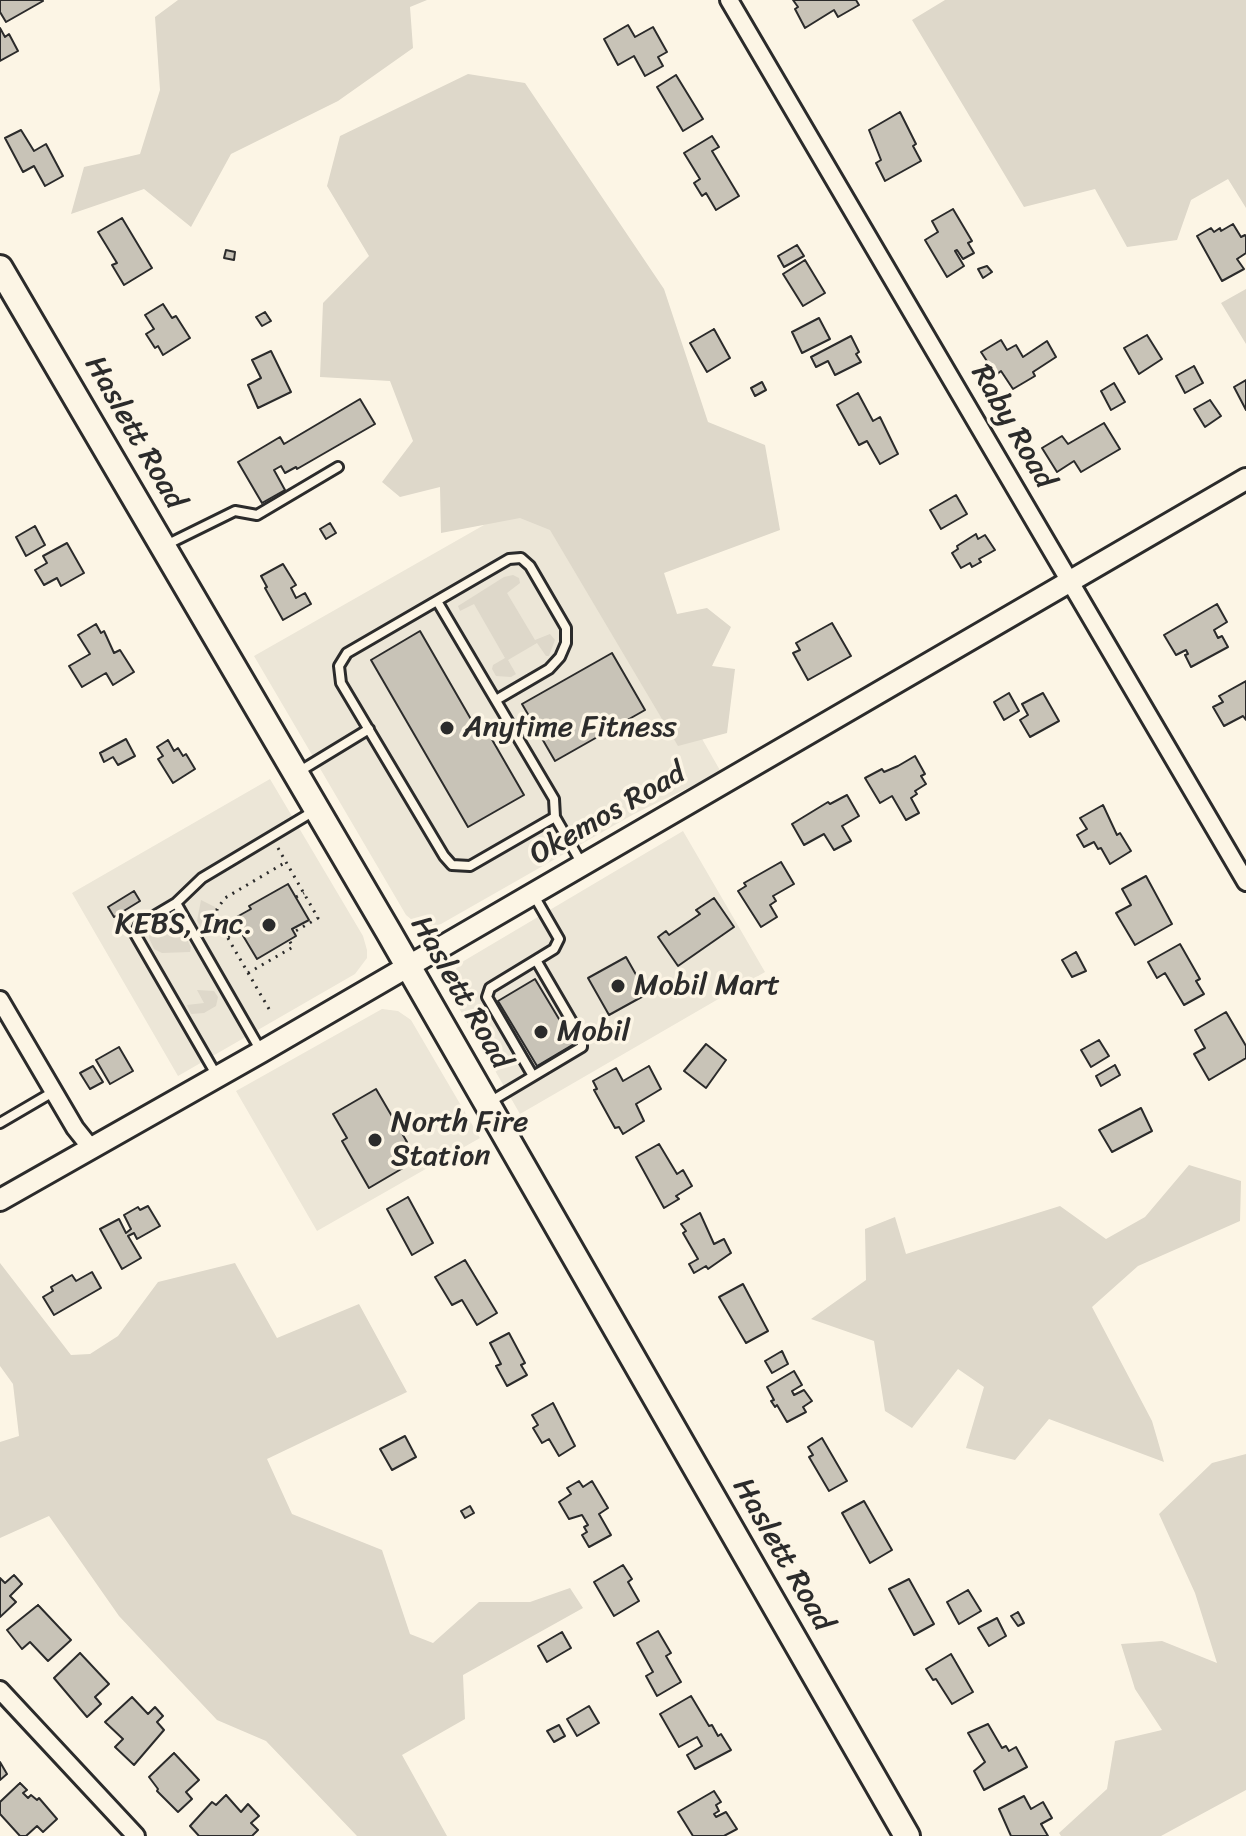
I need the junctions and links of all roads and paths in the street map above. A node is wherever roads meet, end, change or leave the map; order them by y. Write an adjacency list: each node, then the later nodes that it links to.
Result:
1 (729, 0): 6 (street, Raby Road)
2 (0, 268): 5 (main road, Haslett Road)
3 (338, 467): 5 (lane)
4 (1246, 479): 6 (street, Okemos Road)
5 (163, 546): 10 (main road, Haslett Road)
6 (1070, 582): 13 (street, Okemos Road); 14 (street, Raby Road)
7 (437, 601): 8 (lane); 8 (lane); 9 (lane)
8 (496, 700): 12 (lane)
9 (369, 729): 10 (lane); 12 (lane)
10 (295, 773): 11 (main road, Haslett Road)
11 (317, 809): 18 (lane); 26 (main road, Haslett Road)
12 (555, 817): 13 (lane)
13 (582, 864): 16 (street, Okemos Road)
14 (1246, 882)
15 (304, 893): 17 (path); 20 (path); 21 (path)
16 (532, 894): 25 (lane); 26 (street, Okemos Road)
17 (296, 897)
18 (176, 903): 34 (lane); 36 (lane)
19 (240, 930): 21 (path)
20 (294, 932)
21 (228, 937): 27 (path)
22 (289, 940): 24 (path)
23 (277, 948): 24 (path)
24 (280, 954): 27 (path)
25 (536, 960): 28 (lane); 35 (lane)
26 (408, 966): 34 (street, Okemos Road); 38 (main road, Haslett Road)
27 (248, 973): 31 (path)
28 (552, 988): 29 (lane); 32 (lane)
29 (543, 993)
30 (0, 1000): 37 (street)
31 (269, 1009)
32 (569, 1016): 33 (lane); 35 (lane)
33 (559, 1021)
34 (261, 1052): 36 (street, Okemos Road)
35 (533, 1076): 38 (lane)
36 (218, 1077): 40 (street, Okemos Road)
37 (53, 1092): 39 (lane); 40 (street)
38 (488, 1103): 44 (main road, Haslett Road)
39 (0, 1123)
40 (91, 1148): 41 (street, Okemos Road)
41 (0, 1200)
42 (0, 1690): 43 (street)
43 (136, 1836)
44 (907, 1836)

